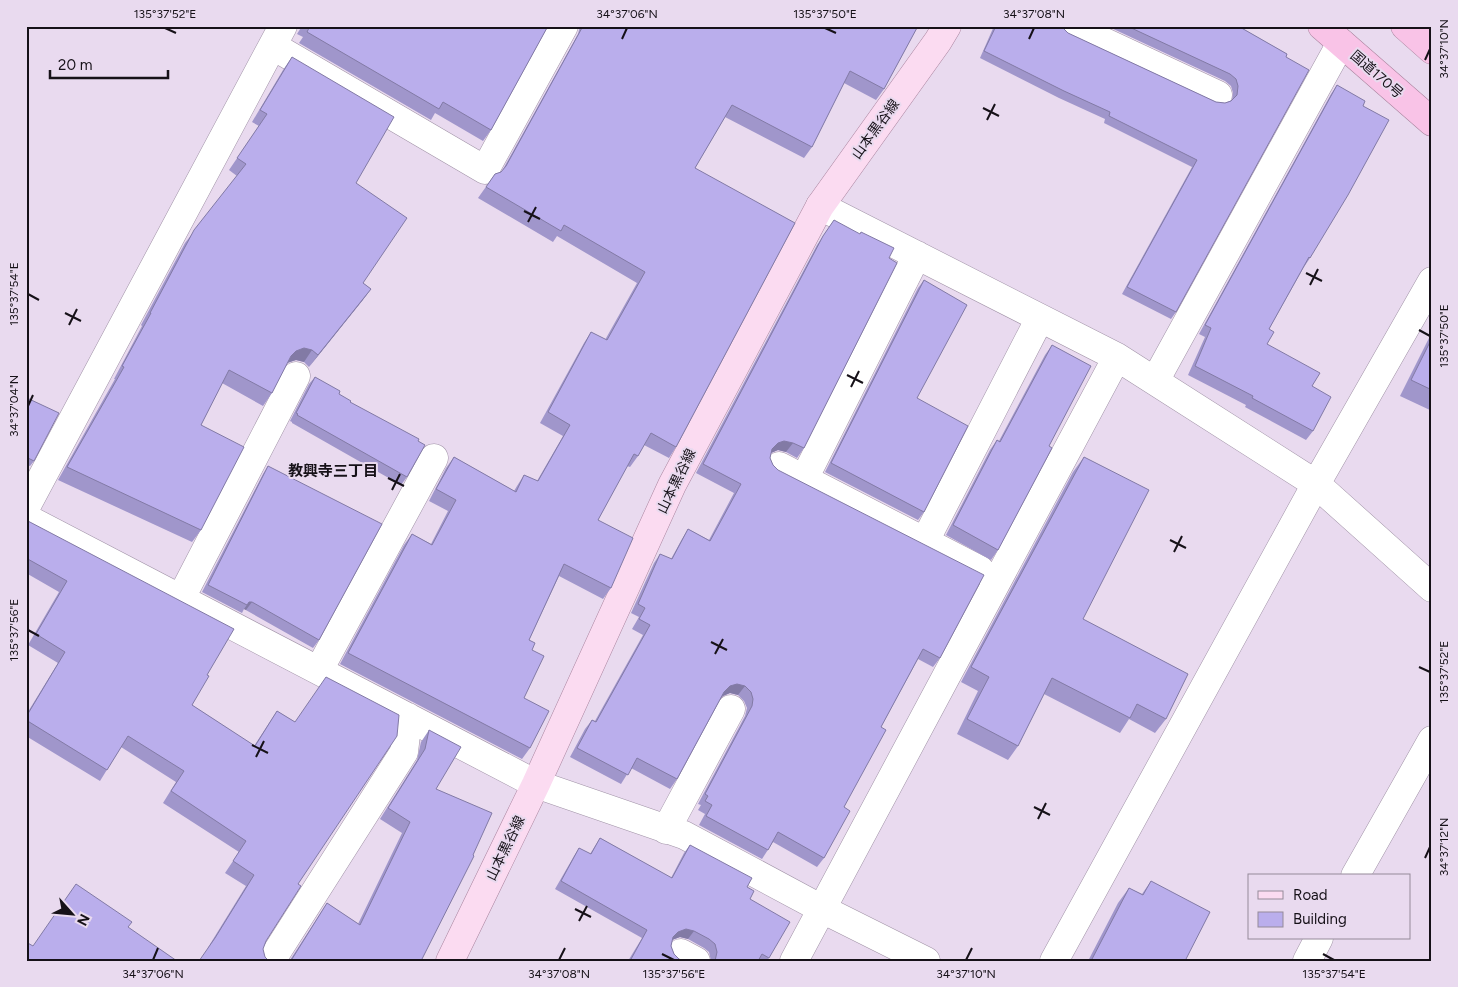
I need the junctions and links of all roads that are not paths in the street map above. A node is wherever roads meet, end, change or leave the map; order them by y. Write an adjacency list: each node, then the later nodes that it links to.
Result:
1 (564, 26): 6 (street)
2 (947, 26): 10 (main road, 山本黒谷線)
3 (1070, 26): 8 (street)
4 (1405, 26): 7 (highway)
5 (1332, 34): 9 (highway, 国道170号); 16 (street)
6 (278, 36): 21 (street)
7 (1432, 50)
8 (1218, 95)
9 (1432, 122)
10 (820, 206): 11 (street); 31 (main road, 山本黒谷線)
11 (917, 255): 13 (street); 19 (street)
12 (1432, 281): 20 (street)
13 (1040, 318): 14 (street); 23 (street)
14 (1117, 357): 16 (street); 34 (street)
15 (296, 376): 26 (street)
16 (1155, 381): 20 (street)
17 (434, 458): 27 (street)
18 (779, 466): 19 (street)
19 (804, 479): 23 (street)
20 (1316, 484): 25 (street); 40 (street)
21 (26, 507)
22 (26, 518): 26 (street)
23 (925, 541): 24 (street)
24 (980, 570)
25 (1432, 588)
26 (181, 598): 27 (street)
27 (319, 670): 29 (street)
28 (731, 710): 32 (street)
29 (408, 717): 31 (street); 36 (street)
30 (1432, 740): 33 (street)
31 (536, 784): 32 (street); 37 (main road, 山本黒谷線)
32 (666, 830): 34 (street)
33 (1356, 874)
34 (822, 909): 38 (street); 39 (street)
35 (1318, 940): 41 (street)
36 (271, 961)
37 (450, 961)
38 (794, 961)
39 (926, 961)
40 (1054, 961)
41 (1306, 961)

